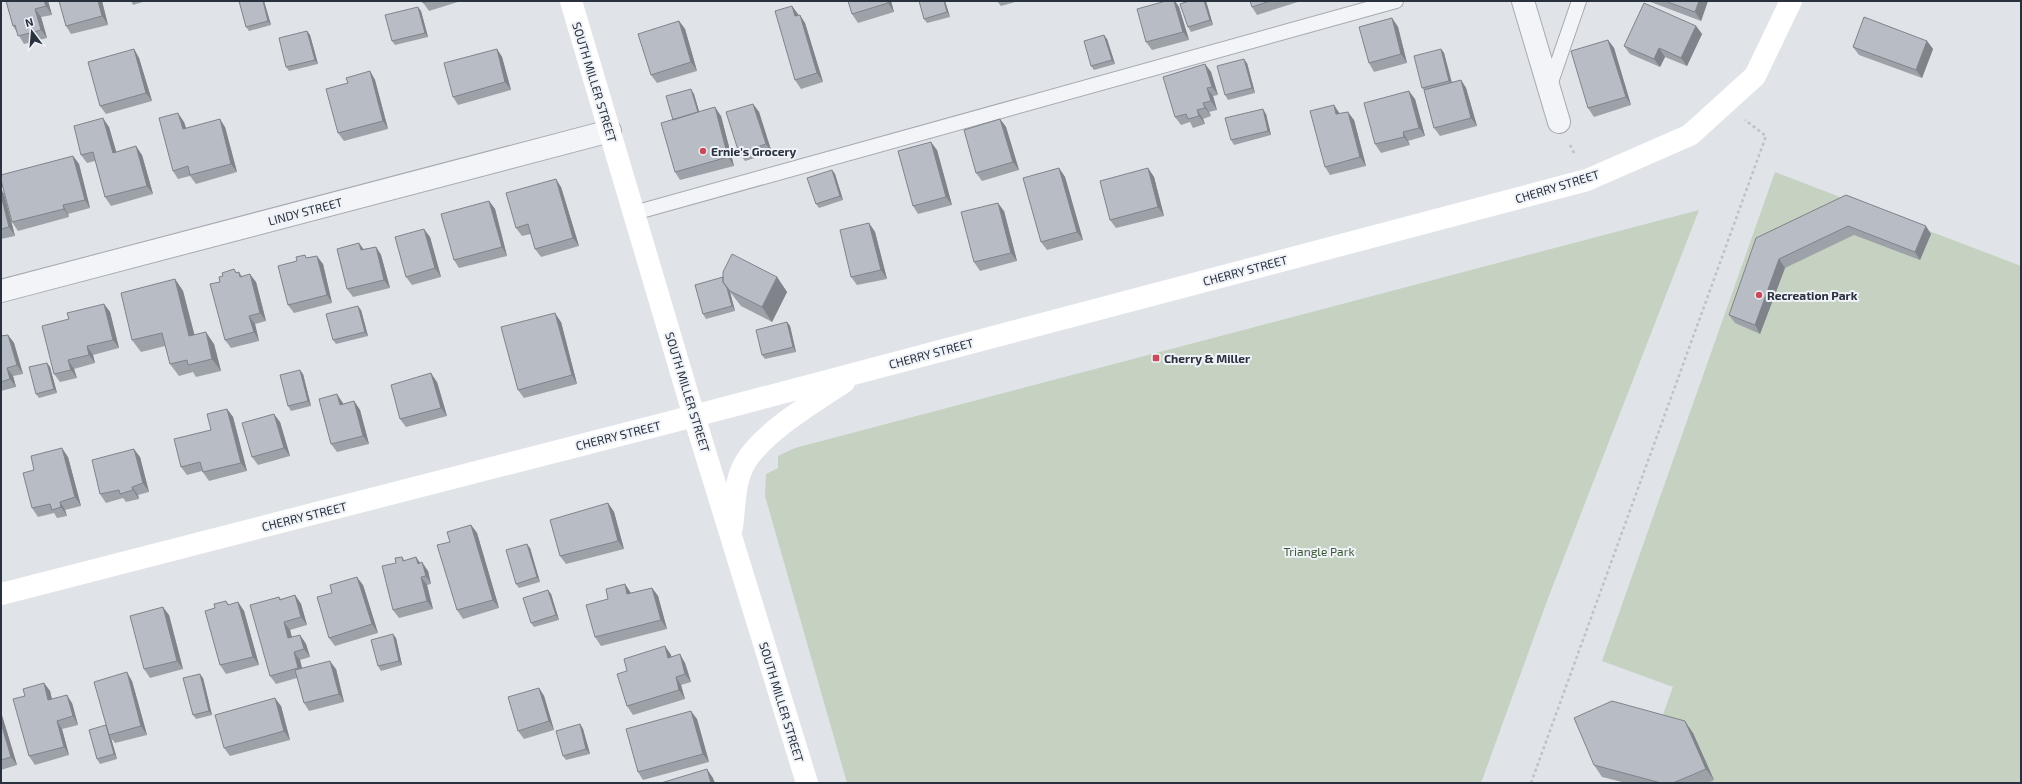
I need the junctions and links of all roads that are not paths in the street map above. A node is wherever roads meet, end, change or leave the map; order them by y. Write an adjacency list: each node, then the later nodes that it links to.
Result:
1 (571, 1): 8 (main road, SOUTH MILLER STREET)
2 (1396, 1): 9 (lane)
3 (1523, 1): 6 (street)
4 (1579, 1): 6 (lane)
5 (1791, 1): 11 (main road, CHERRY STREET)
6 (1549, 88): 7 (street)
7 (1559, 122)
8 (610, 131): 9 (main road, SOUTH MILLER STREET); 10 (street, LINDY STREET)
9 (634, 213): 12 (main road, SOUTH MILLER STREET)
10 (1, 291)
11 (856, 373): 12 (main road, CHERRY STREET); 13 (main road)
12 (694, 416): 13 (main road, SOUTH MILLER STREET); 14 (main road, CHERRY STREET)
13 (732, 536): 15 (main road, SOUTH MILLER STREET)
14 (1, 594)
15 (807, 783)

